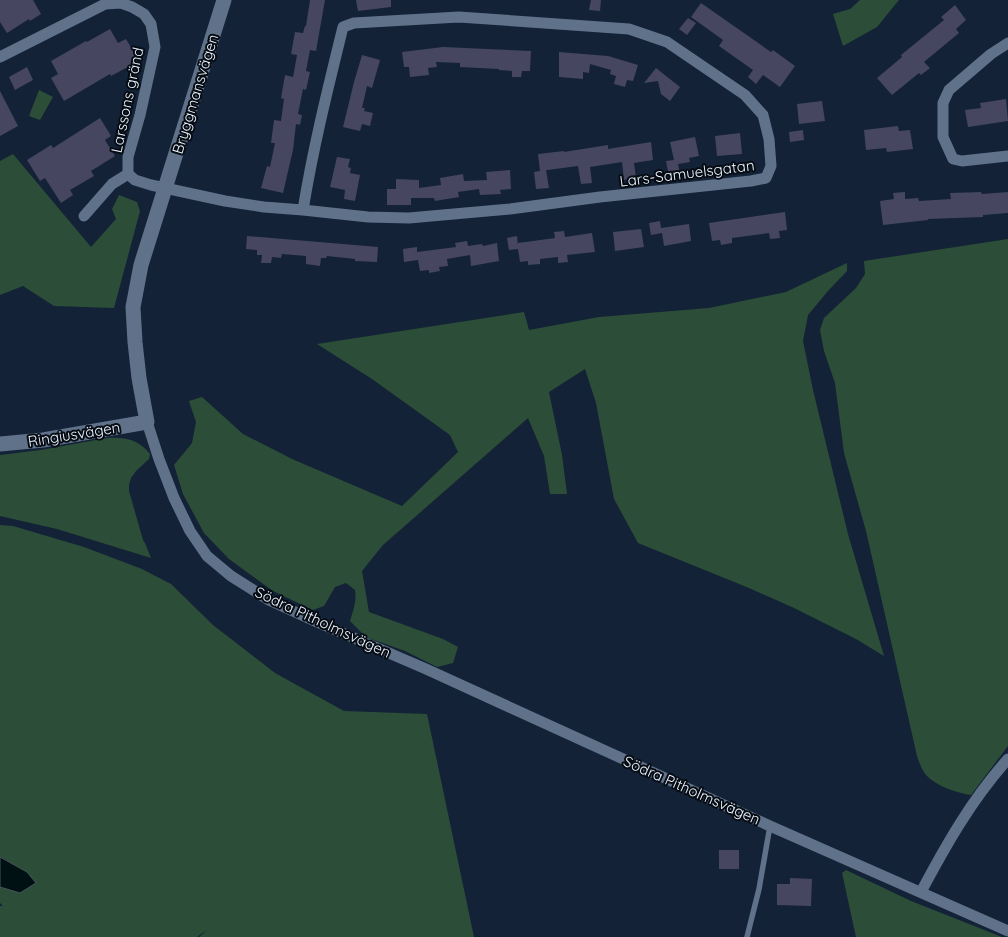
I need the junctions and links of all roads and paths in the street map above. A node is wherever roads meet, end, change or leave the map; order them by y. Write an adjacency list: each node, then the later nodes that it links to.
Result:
1 (224, 0): 6 (street, Bryggmansvägen)
2 (1008, 42): 4 (street)
3 (0, 57): 5 (street, Larssons gränd)
4 (1008, 156)
5 (128, 174): 6 (street, Larssons gränd); 8 (street, Larssons gränd)
6 (165, 189): 7 (street, Lars-Samuelsgatan); 9 (street, Södra Pitholmsvägen)
7 (303, 210): 7 (street, Lars-Samuelsgatan)
8 (84, 216)
9 (147, 422): 10 (street, Ringiusvägen); 12 (street, Södra Pitholmsvägen)
10 (0, 444)
11 (1008, 759): 13 (street)
12 (770, 826): 13 (street, Södra Pitholmsvägen); 15 (lane, Södra Pitholmsvägen)
13 (921, 892): 14 (street, Södra Pitholmsvägen)
14 (1008, 931)
15 (747, 937)

